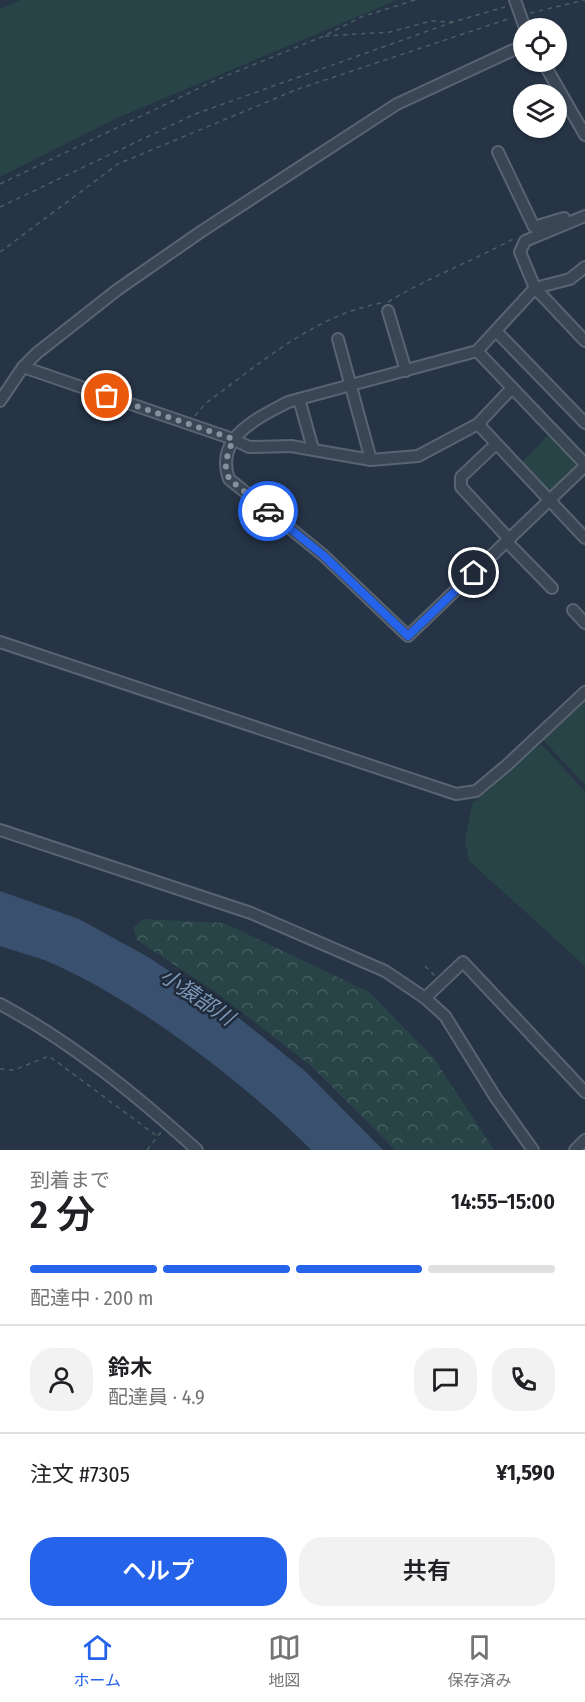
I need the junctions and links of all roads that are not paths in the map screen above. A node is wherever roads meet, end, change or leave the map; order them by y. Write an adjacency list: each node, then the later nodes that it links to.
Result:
1 (515, 2): 2 (street)
2 (520, 18)
3 (513, 50): 15 (street)
4 (549, 72): 5 (street)
5 (585, 135)
6 (498, 152): 7 (street)
7 (585, 215): 9 (street)
8 (585, 267): 9 (street)
9 (535, 288): 11 (street); 13 (street)
10 (388, 311): 16 (street)
11 (496, 331): 14 (street); 21 (street)
12 (339, 339): 17 (street)
13 (585, 341)
14 (477, 351): 16 (street); 18 (street)
15 (23, 367): 20 (street); 23 (street)
16 (406, 371): 17 (street)
17 (352, 384): 19 (street); 26 (street)
18 (512, 388): 22 (street); 27 (street)
19 (299, 399): 23 (street); 25 (street)
20 (0, 401)
21 (585, 423)
22 (478, 424): 24 (street); 26 (street)
23 (233, 439): 25 (street); 30 (street)
24 (496, 444): 28 (street); 30 (street)
25 (313, 449): 26 (street)
26 (371, 460)
27 (585, 465): 28 (street)
28 (549, 501): 29 (street); 30 (street)
29 (585, 538)
30 (508, 541): 31 (street)
31 (552, 588)
32 (573, 610): 33 (street)
33 (585, 623)
34 (0, 642): 35 (street)
35 (585, 692)
36 (0, 830): 37 (street)
37 (424, 998): 39 (street); 42 (street)
38 (0, 1004): 41 (street)
39 (585, 1092)
40 (585, 1140): 43 (street)
41 (197, 1150)
42 (533, 1150)
43 (575, 1150)

